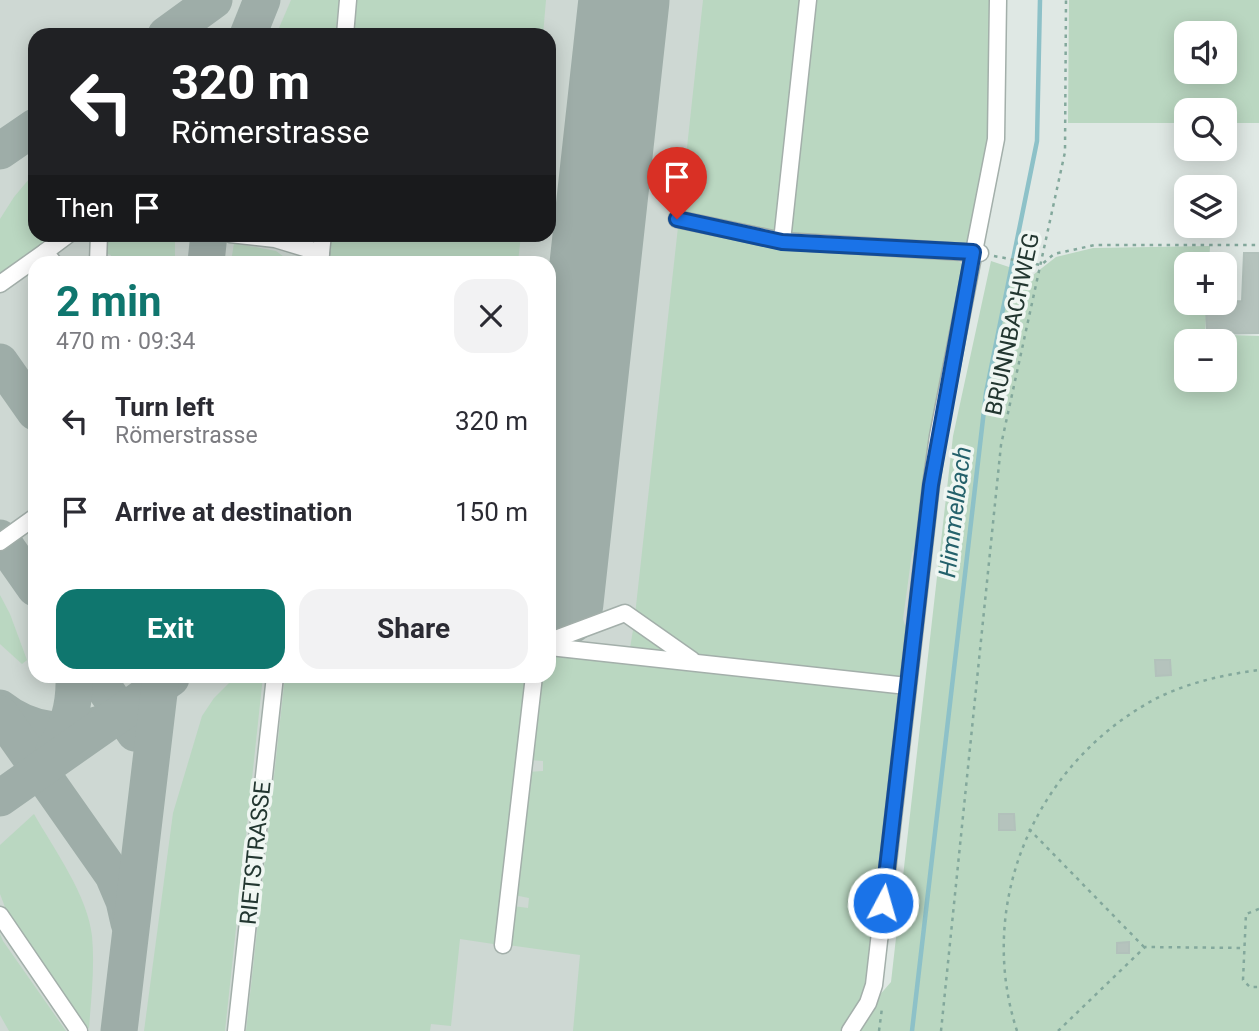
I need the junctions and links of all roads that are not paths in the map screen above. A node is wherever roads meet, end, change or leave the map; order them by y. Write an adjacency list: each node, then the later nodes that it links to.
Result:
1 (348, 0): 4 (lane)
2 (808, 0): 8 (lane)
3 (998, 0): 9 (lane)
4 (346, 28)
5 (677, 219): 8 (lane)
6 (62, 242): 10 (lane)
7 (282, 242): 11 (lane)
8 (782, 242): 9 (lane)
9 (976, 253): 21 (lane)
10 (50, 256)
11 (315, 256)
12 (28, 269): 13 (lane)
13 (0, 284)
14 (28, 522): 15 (lane)
15 (0, 542)
16 (556, 642): 18 (lane)
17 (556, 645): 18 (lane)
18 (694, 662): 21 (lane)
19 (274, 683): 25 (lane, RIETSTRASSE)
20 (533, 683): 23 (lane)
21 (907, 686): 26 (lane)
22 (0, 915): 24 (lane)
23 (503, 945)
24 (79, 1031)
25 (236, 1031)
26 (850, 1031)

